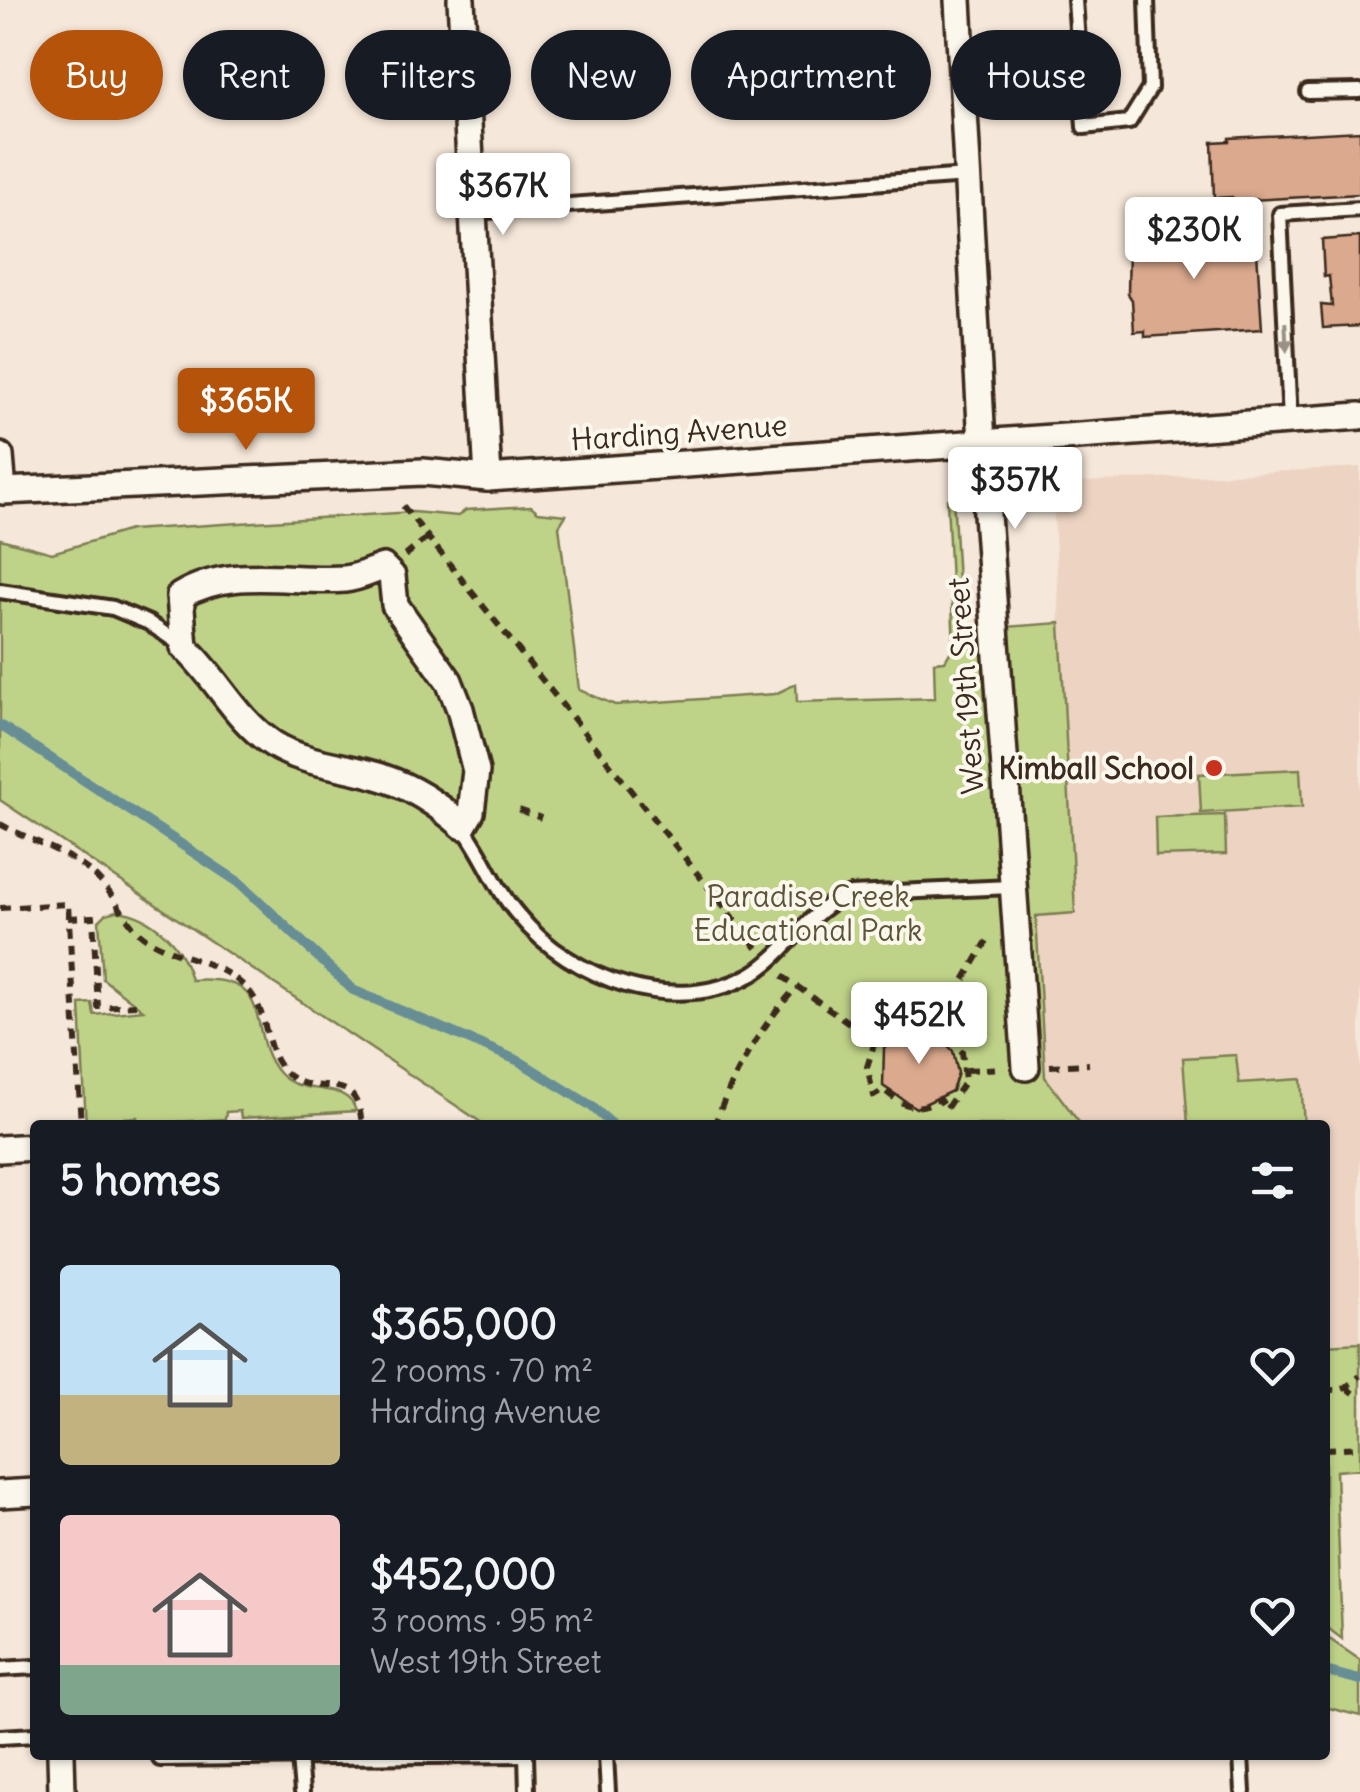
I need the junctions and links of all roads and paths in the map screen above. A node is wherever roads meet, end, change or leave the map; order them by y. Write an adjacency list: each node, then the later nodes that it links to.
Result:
1 (461, 0): 9 (street)
2 (958, 0): 7 (street, West 19th Street)
3 (1075, 0): 4 (lane)
4 (1146, 0)
5 (1360, 90): 6 (lane)
6 (1308, 92)
7 (966, 176): 9 (lane); 12 (street, West 19th Street)
8 (1360, 210): 11 (lane, one-way to 11)
9 (474, 212): 14 (street)
10 (1360, 416): 11 (street, Harding Avenue)
11 (1290, 421): 12 (street, Harding Avenue)
12 (982, 442): 14 (street, Harding Avenue); 24 (street, West 19th Street)
13 (0, 456): 14 (street, Harding Avenue)
14 (488, 478)
15 (403, 506): 28 (path)
16 (0, 592): 17 (lane)
17 (184, 647): 18 (lane); 23 (street)
18 (300, 757): 19 (street)
19 (382, 777): 23 (lane)
20 (519, 810): 21 (path)
21 (541, 818)
22 (0, 824): 35 (path)
23 (463, 826): 28 (lane)
24 (1012, 887): 28 (lane); 33 (street, West 19th Street)
25 (0, 908): 26 (path)
26 (68, 918): 30 (path); 34 (path)
27 (988, 940): 31 (path)
28 (768, 962): 29 (path)
29 (796, 988): 32 (path); 36 (path)
30 (136, 1005)
31 (937, 1026): 32 (path); 32 (path)
32 (874, 1041)
33 (1026, 1067)
34 (81, 1120)
35 (361, 1120)
36 (716, 1120)
37 (30, 1147): 38 (street)
38 (0, 1149)
39 (1360, 1376): 40 (path)
40 (1346, 1387): 41 (path); 42 (path)
41 (1330, 1391)
42 (1360, 1398)
43 (1360, 1448): 44 (path)
44 (1330, 1449)
45 (30, 1492): 46 (street)
46 (0, 1494)
47 (30, 1667): 48 (lane)
48 (0, 1668)
49 (30, 1735): 50 (lane)
50 (0, 1738)
51 (60, 1760): 56 (street)
52 (299, 1760): 57 (lane)
53 (526, 1760): 58 (lane)
54 (606, 1760): 59 (lane)
55 (1241, 1760): 60 (lane)
56 (62, 1792)
57 (302, 1792)
58 (527, 1792)
59 (608, 1792)
60 (1243, 1792)

